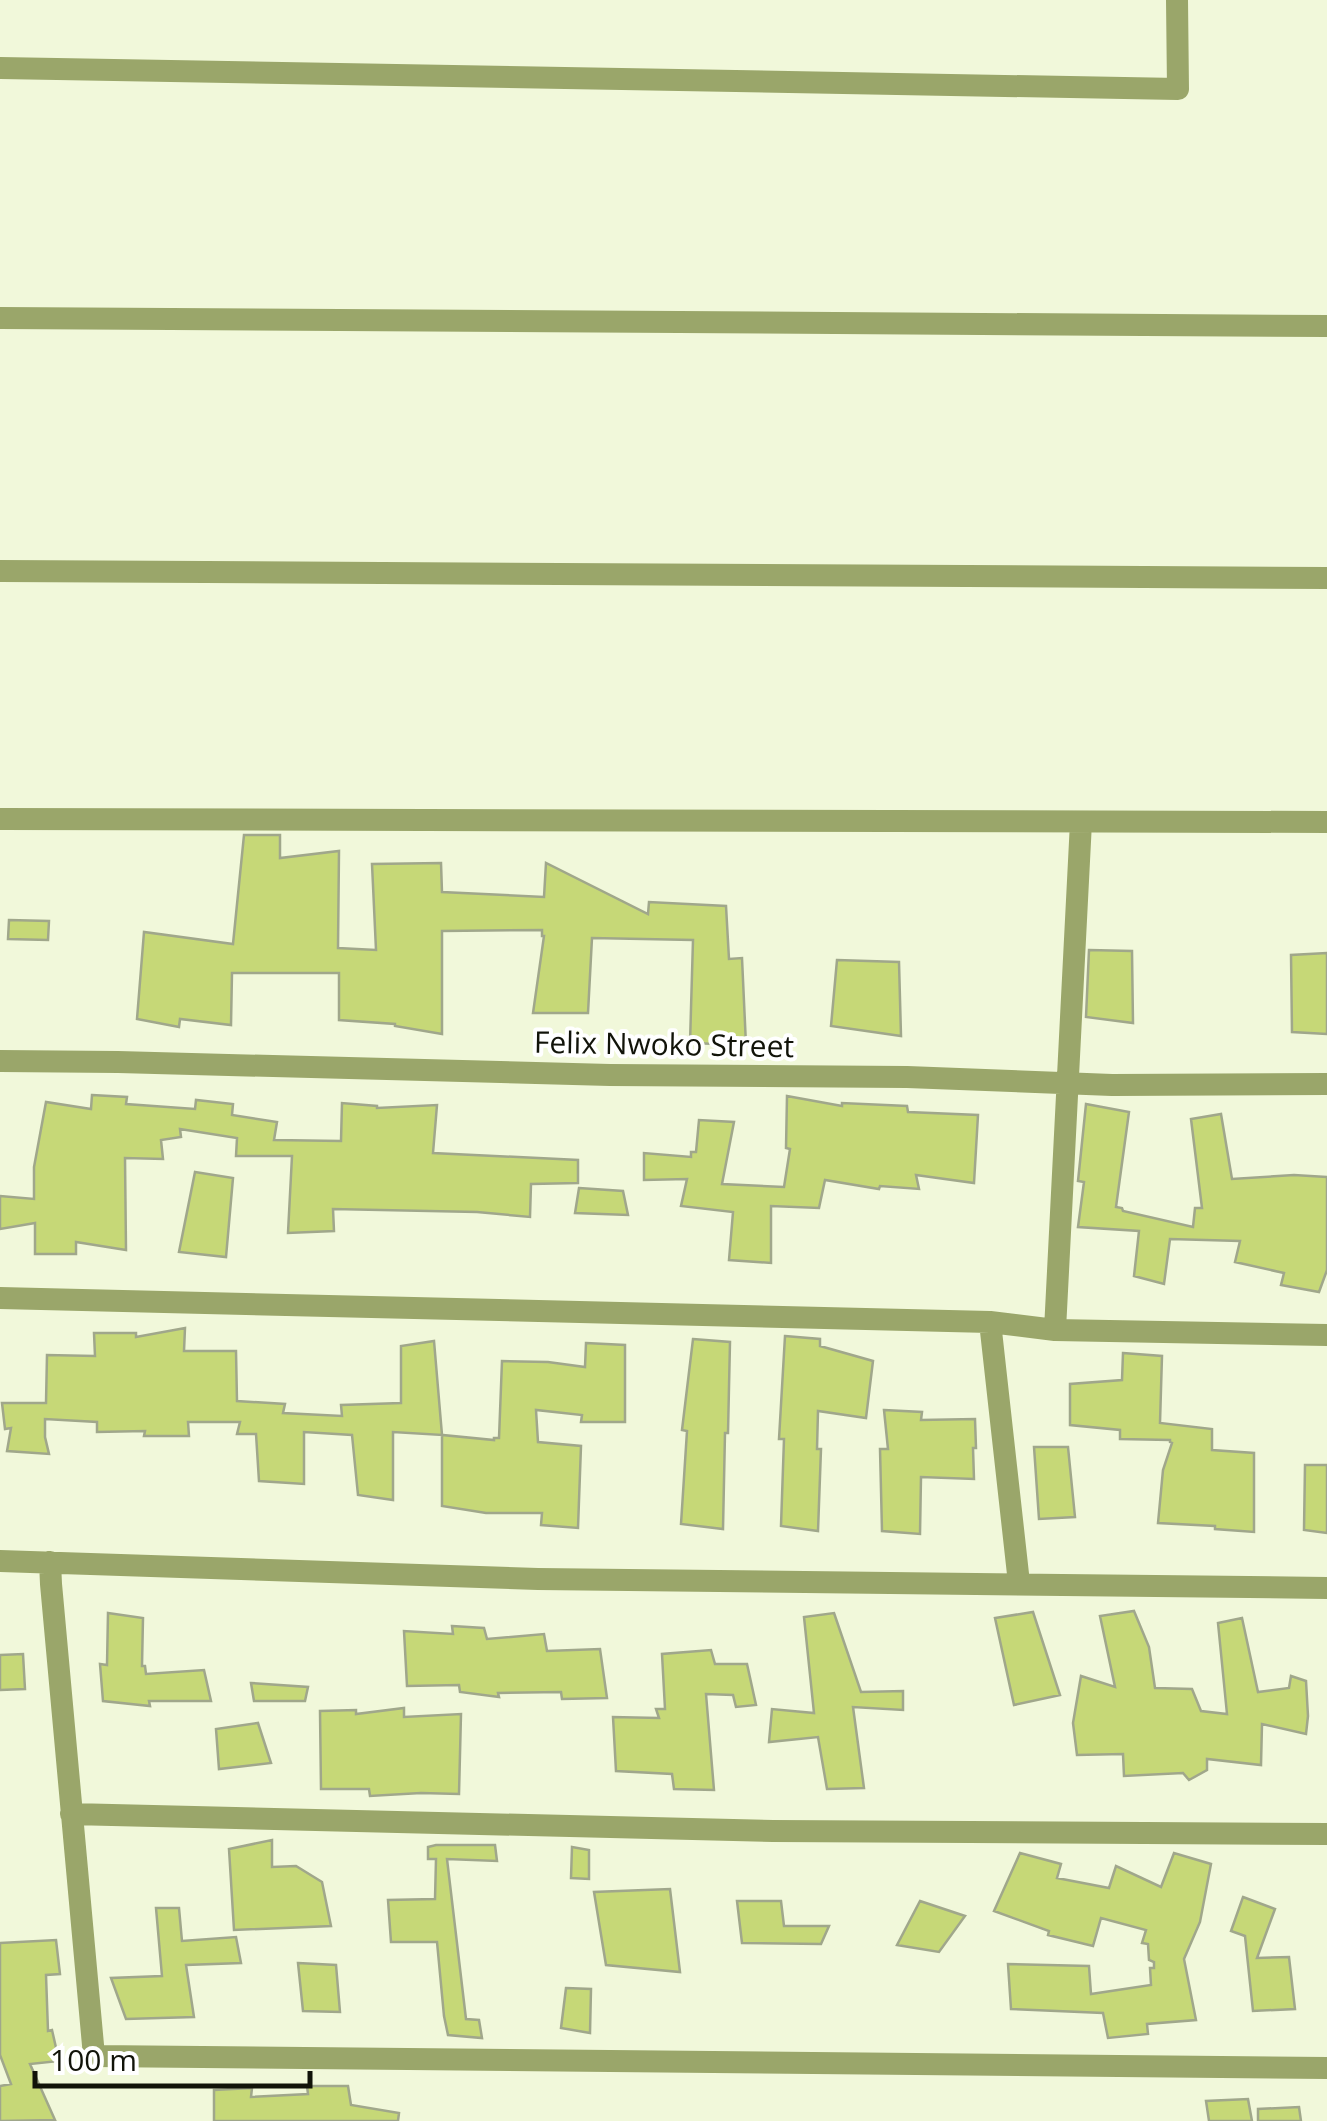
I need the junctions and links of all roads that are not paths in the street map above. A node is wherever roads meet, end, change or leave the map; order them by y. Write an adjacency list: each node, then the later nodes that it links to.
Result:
1 (1177, 0): 2 (street)
2 (0, 68)
3 (0, 318): 4 (street)
4 (1327, 326)
5 (0, 571): 6 (street)
6 (1327, 578)
7 (0, 819): 8 (street)
8 (1082, 822): 9 (street); 11 (street)
9 (1327, 822)
10 (0, 1061): 11 (street, Felix Nwoko Street)
11 (1067, 1081): 12 (street, Felix Nwoko Street); 15 (street)
12 (1327, 1084)
13 (0, 1298): 14 (street)
14 (990, 1322): 15 (street); 19 (street)
15 (1055, 1330): 16 (street)
16 (1327, 1336)
17 (0, 1561): 18 (street)
18 (50, 1562): 19 (street); 21 (street)
19 (1018, 1583): 20 (street)
20 (1327, 1588)
21 (72, 1814): 22 (street); 23 (street)
22 (1327, 1834)
23 (1327, 2068)

